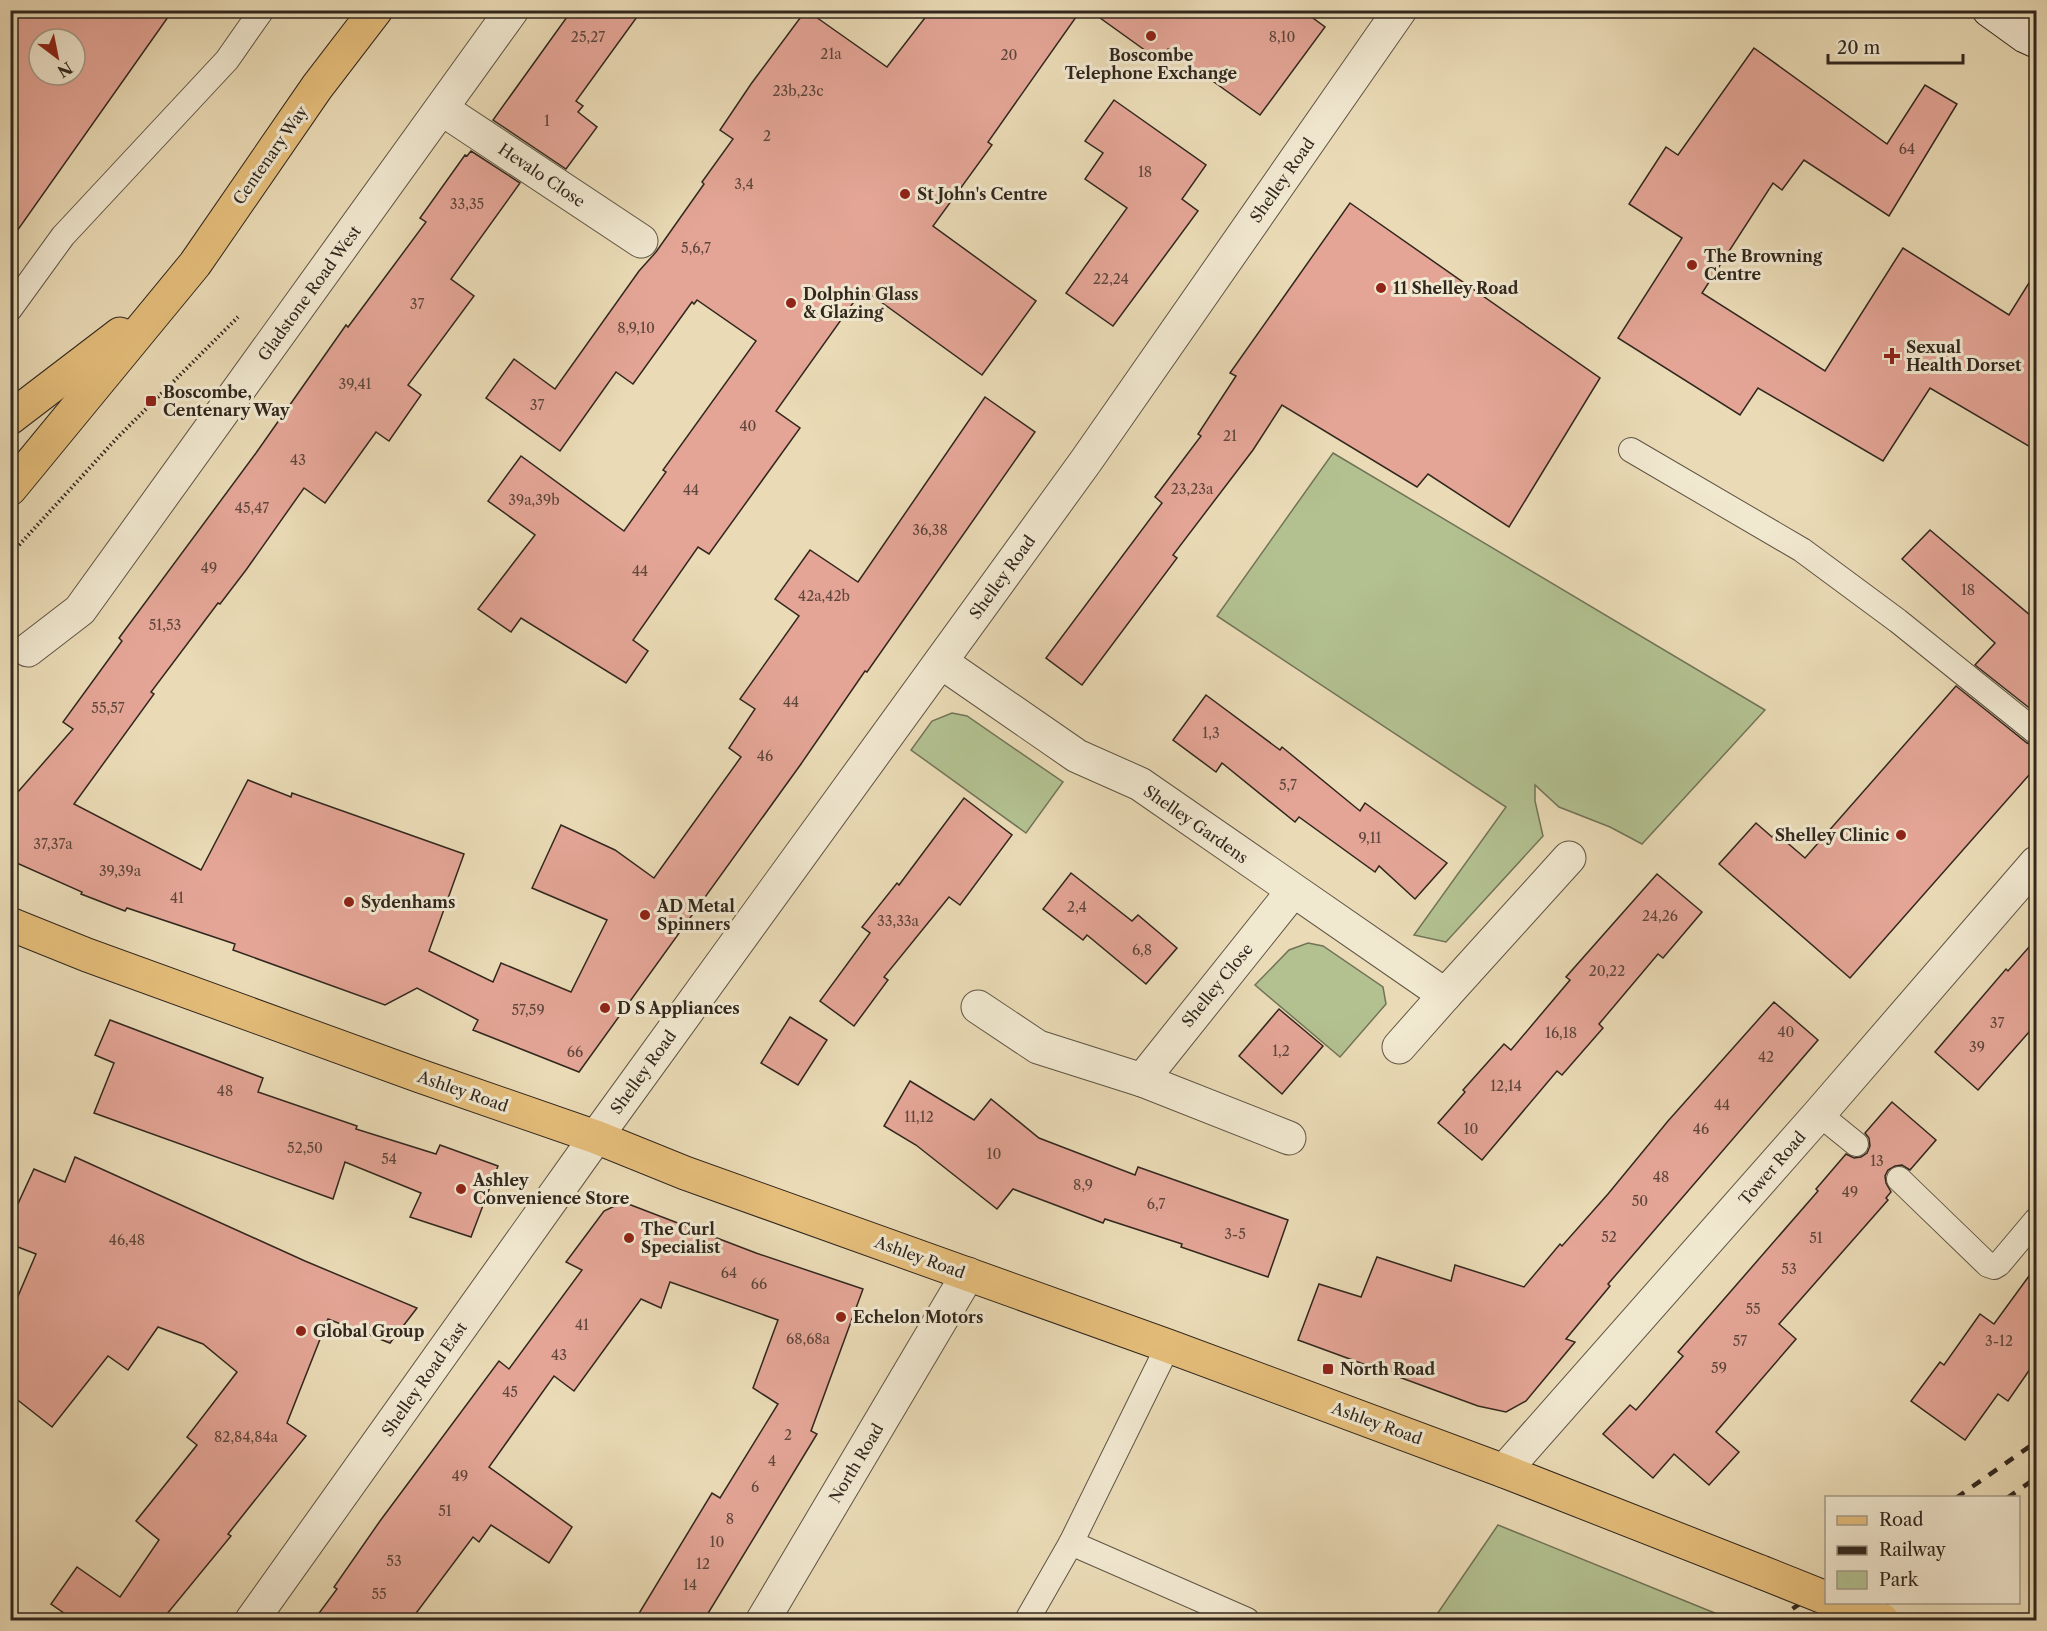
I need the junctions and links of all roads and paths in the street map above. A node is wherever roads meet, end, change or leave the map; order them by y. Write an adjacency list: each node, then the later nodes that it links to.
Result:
1 (262, 10): 10 (lane)
2 (376, 10): 9 (main road, Centenary Way)
3 (512, 10): 7 (street, Gladstone Road West)
4 (1400, 10): 17 (street, Shelley Road)
5 (1989, 10): 6 (street)
6 (2033, 31)
7 (442, 109): 8 (street, Hevalo Close); 16 (street, Gladstone Road West)
8 (641, 241)
9 (165, 300): 12 (main road, Centenary Way); 14 (main road, Centenary Way)
10 (10, 309)
11 (238, 317): 15 (path)
12 (10, 418)
13 (1631, 450): 18 (lane)
14 (10, 489)
15 (10, 555)
16 (28, 650)
17 (941, 662): 21 (street, Shelley Gardens); 28 (street, Shelley Road)
18 (2037, 732)
19 (1569, 858): 23 (street)
20 (2037, 863): 27 (street, Tower Road)
21 (1293, 891): 23 (street, Shelley Gardens); 26 (street, Shelley Close)
22 (10, 924): 28 (main road, Ashley Road)
23 (1445, 995): 25 (street)
24 (978, 1007): 26 (street)
25 (1399, 1047)
26 (1142, 1080): 29 (street)
27 (1820, 1114): 30 (lane); 35 (street, Tower Road)
28 (596, 1137): 33 (main road, Ashley Road); 39 (street, Shelley Road East)
29 (1288, 1138)
30 (1856, 1144)
31 (1899, 1179): 32 (lane)
32 (2037, 1220)
33 (968, 1274): 34 (main road, Ashley Road); 40 (street, North Road)
34 (1168, 1346): 35 (main road, Ashley Road); 36 (lane)
35 (1504, 1470): 37 (main road, Ashley Road, bridge)
36 (1071, 1543): 41 (lane); 42 (lane)
37 (1825, 1597)
38 (1842, 1604): 43 (main road, bridge)
39 (252, 1620)
40 (763, 1620)
41 (1027, 1620)
42 (1247, 1620)
43 (1882, 1620)

